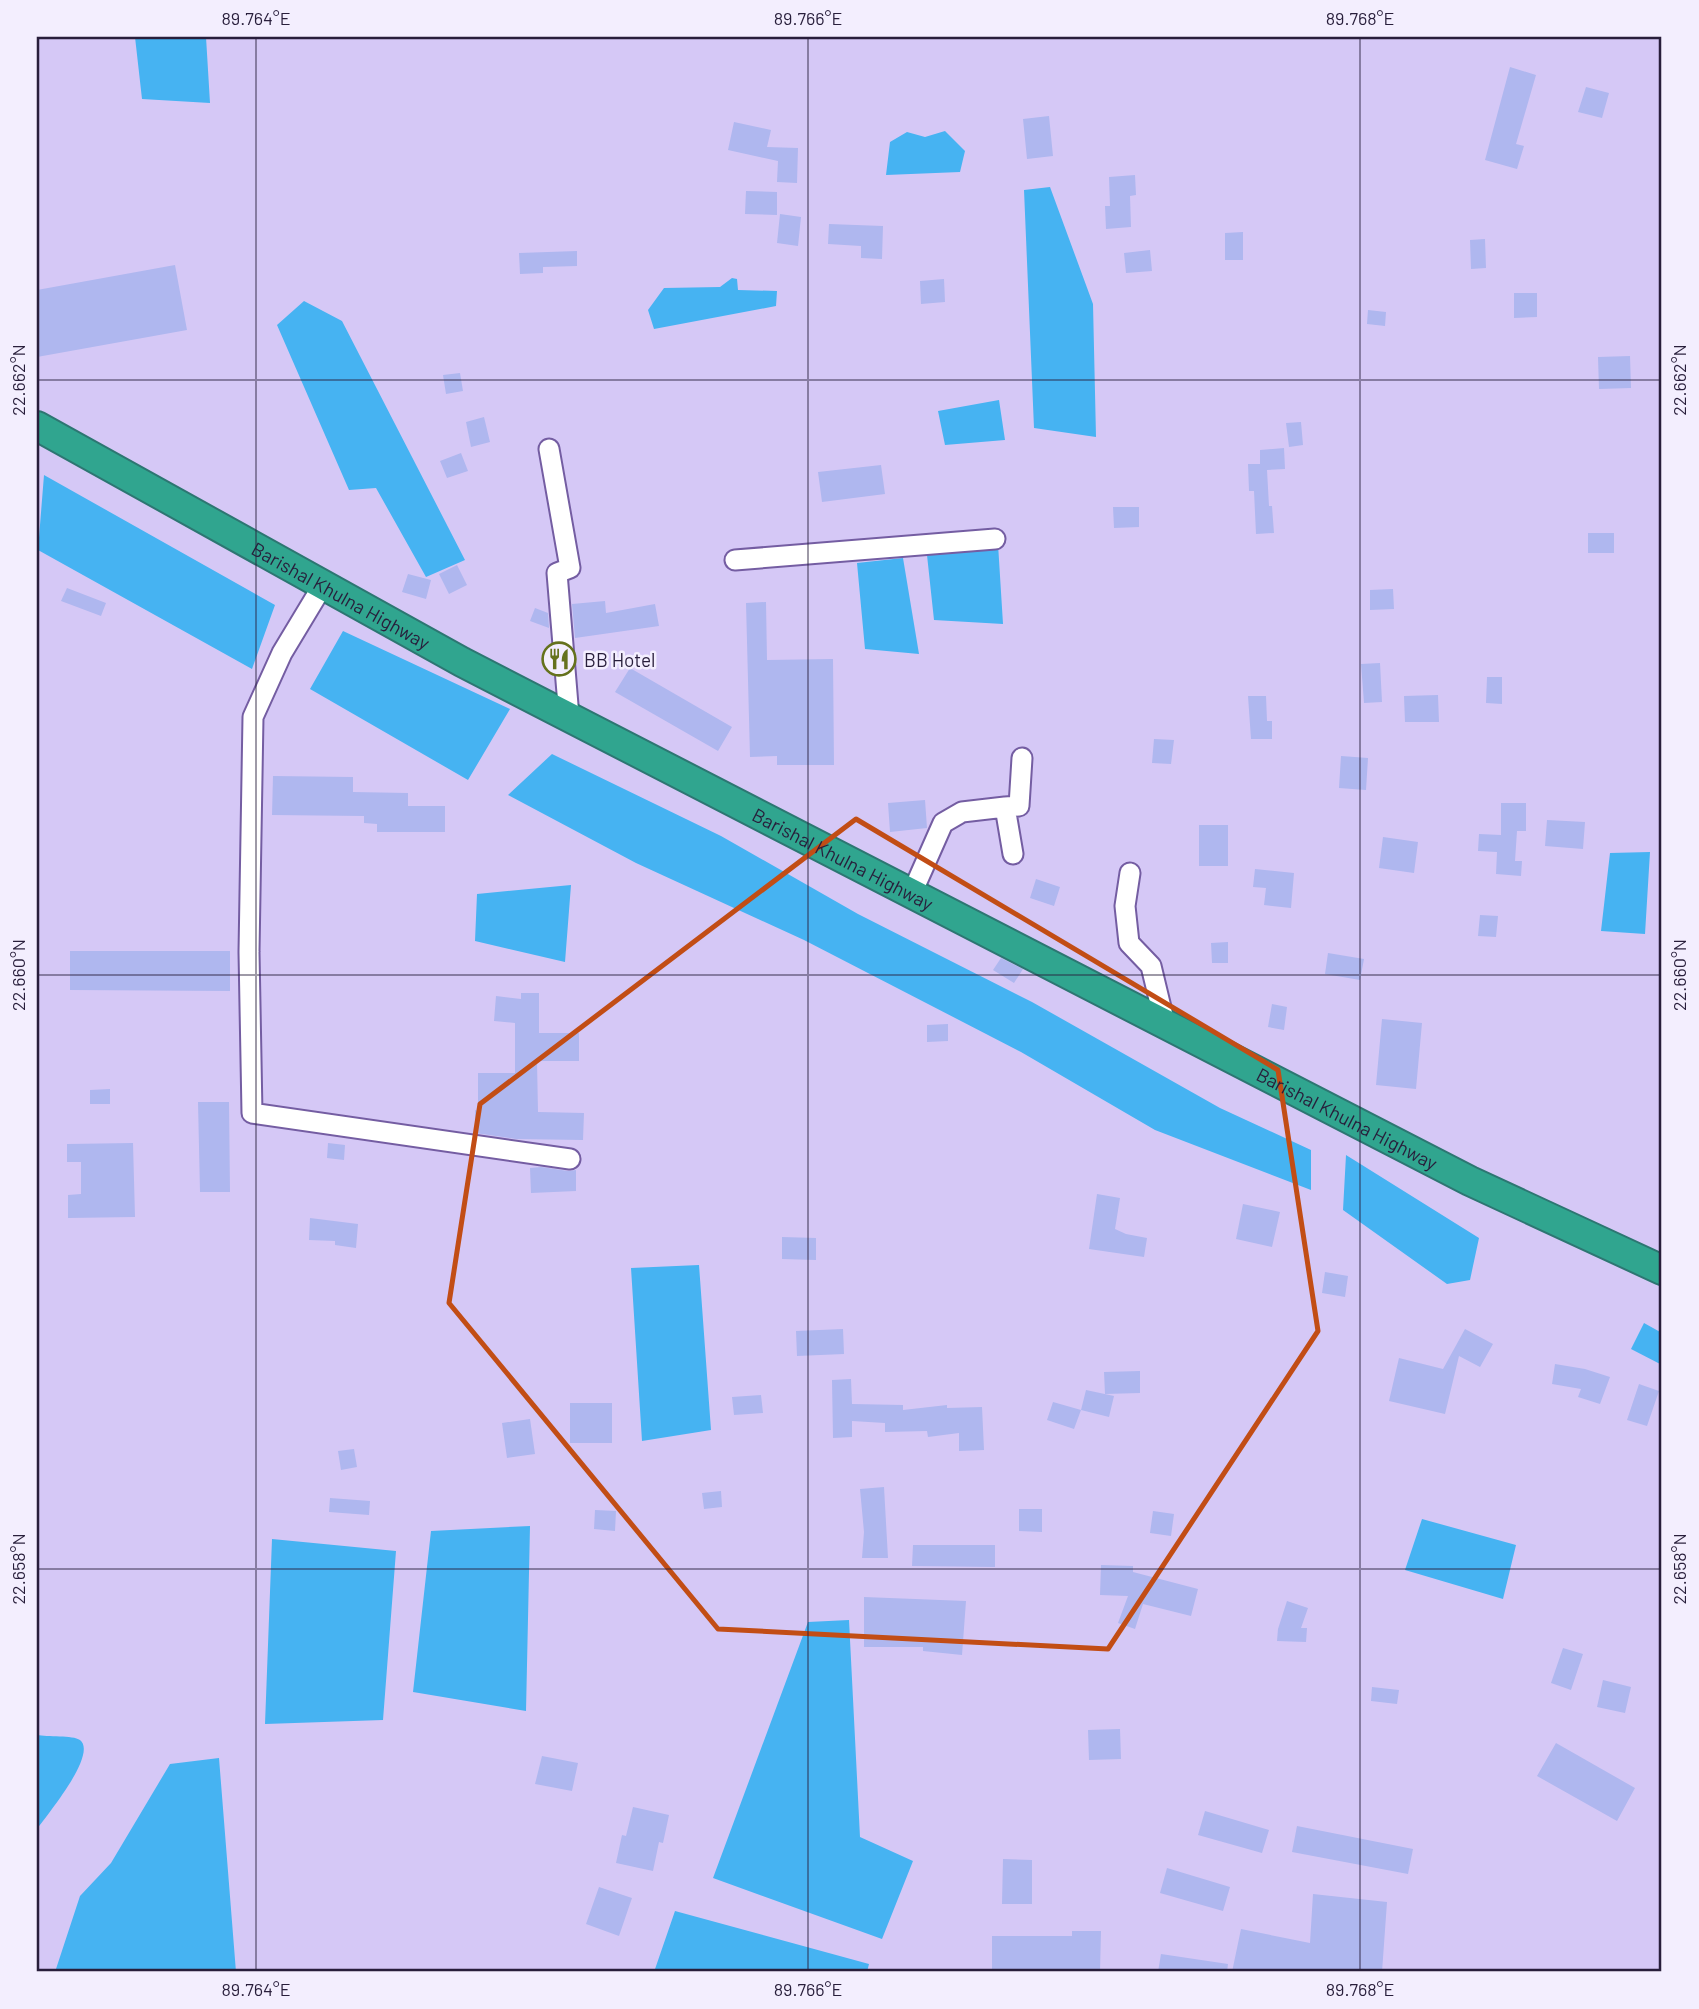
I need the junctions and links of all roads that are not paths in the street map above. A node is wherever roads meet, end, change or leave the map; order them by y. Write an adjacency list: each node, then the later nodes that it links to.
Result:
1 (37, 426): 5 (highway, Barishal Khulna Highway)
2 (549, 449): 6 (street)
3 (995, 539): 4 (street)
4 (735, 560)
5 (323, 585): 6 (highway, Barishal Khulna Highway); 13 (street)
6 (569, 717): 11 (highway, Barishal Khulna Highway)
7 (1022, 758): 8 (street)
8 (1005, 807): 9 (street); 11 (street)
9 (1013, 854)
10 (1130, 873): 12 (street)
11 (912, 893): 12 (highway, Barishal Khulna Highway)
12 (1165, 1024): 14 (highway, Barishal Khulna Highway)
13 (570, 1159)
14 (1662, 1270)

